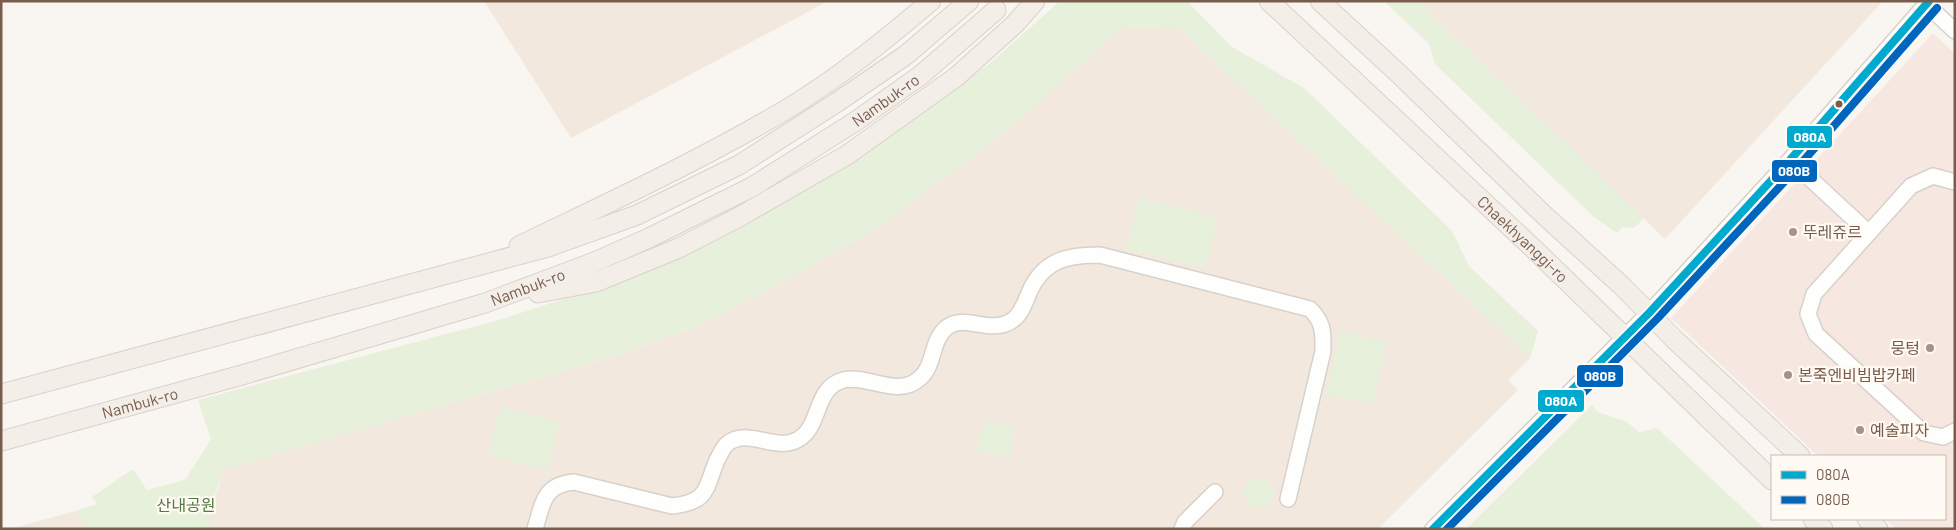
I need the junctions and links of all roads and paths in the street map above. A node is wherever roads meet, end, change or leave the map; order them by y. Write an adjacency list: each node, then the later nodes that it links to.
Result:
1 (931, 1): 12 (main road)
2 (969, 1): 12 (main road, Nambuk-ro)
3 (1035, 1): 13 (main road)
4 (1269, 1): 15 (main road, Chaekhyanggi-ro)
5 (1320, 1): 14 (main road, Chaekhyanggi-ro)
6 (1927, 2): 8 (street); 9 (street)
7 (996, 10): 13 (main road, Nambuk-ro)
8 (1955, 31)
9 (1790, 160): 11 (street); 14 (street)
10 (1955, 182): 11 (street)
11 (1869, 233): 17 (street)
12 (476, 266): 16 (main road, Nambuk-ro)
13 (485, 303): 18 (main road, Nambuk-ro)
14 (1650, 312): 15 (street); 19 (main road, Chaekhyanggi-ro)
15 (1624, 338): 20 (main road, Chaekhyanggi-ro); 27 (street)
16 (1, 394)
17 (1955, 431)
18 (2, 441)
19 (1799, 455)
20 (1771, 479)
21 (1215, 492): 26 (street)
22 (1288, 499): 25 (street)
23 (1814, 520): 28 (main road)
24 (1868, 520): 29 (main road)
25 (535, 529)
26 (1182, 529)
27 (1433, 529)
28 (1823, 529)
29 (1878, 529)

